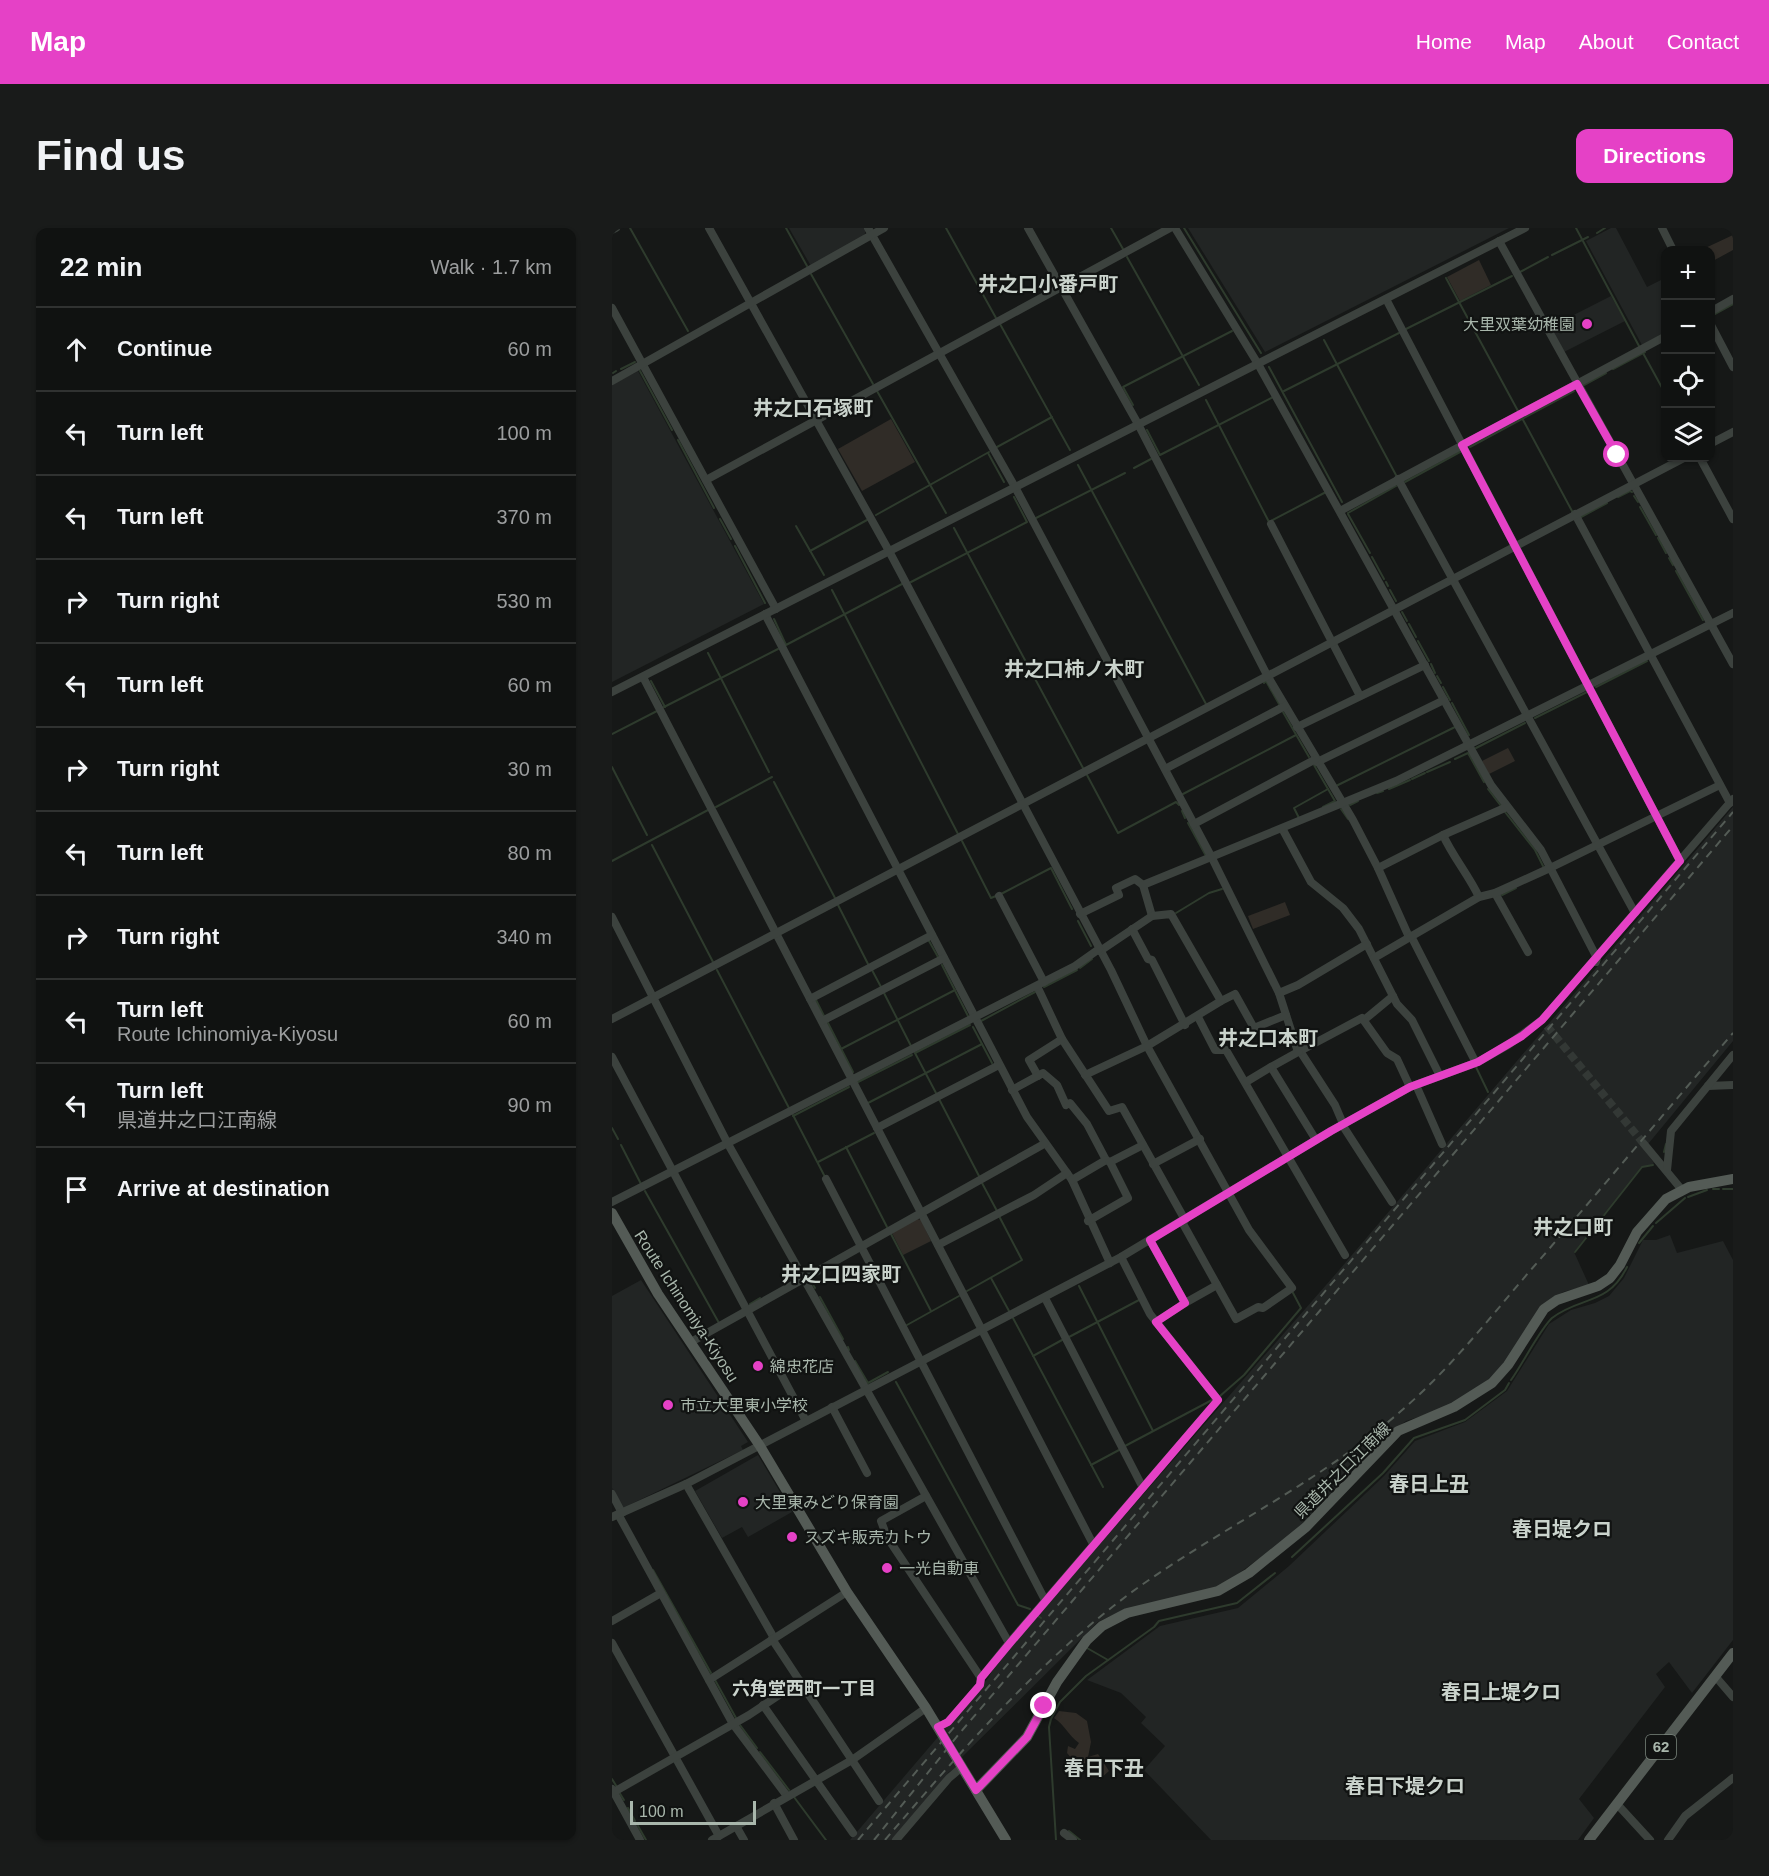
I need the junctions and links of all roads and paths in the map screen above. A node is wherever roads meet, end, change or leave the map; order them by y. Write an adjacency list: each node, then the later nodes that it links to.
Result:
1 (616, 228): 9 (street)
2 (709, 228): 16 (street)
3 (884, 228): 10 (street)
4 (1028, 228): 13 (street)
5 (1170, 228): 13 (street)
6 (1175, 228): 23 (street)
7 (1525, 228): 11 (street)
8 (1662, 228): 12 (street)
9 (612, 230)
10 (870, 231): 16 (street); 21 (street)
11 (1499, 241): 14 (street); 26 (street)
12 (1671, 246)
13 (1061, 287): 21 (street); 28 (street)
14 (1386, 299): 23 (street); 31 (street)
15 (1733, 299): 18 (street)
16 (751, 303): 22 (street); 27 (street)
17 (612, 308): 22 (street)
18 (1715, 309)
19 (1715, 333): 24 (street)
20 (1661, 338): 26 (street)
21 (939, 353): 27 (street); 37 (street)
22 (643, 364): 25 (street); 35 (street)
23 (1258, 364): 28 (street); 38 (street)
24 (1733, 367)
25 (612, 381)
26 (1577, 384): 31 (street); 36 (street)
27 (816, 420): 35 (street); 43 (street)
28 (1138, 424): 37 (street); 54 (street)
29 (1733, 432): 30 (street)
30 (1715, 441)
31 (1462, 445): 34 (street); 42 (street)
32 (1676, 462): 36 (street)
33 (1702, 462): 40 (street)
34 (1398, 479): 38 (street); 44 (street)
35 (706, 480): 45 (street)
36 (1633, 484): 39 (street); 49 (street)
37 (1015, 487): 43 (street); 63 (street)
38 (1340, 511): 46 (street)
39 (1575, 514): 42 (street); 51 (street)
40 (1733, 519)
41 (1271, 524): 50 (street)
42 (1515, 546): 44 (street); 56 (street)
43 (889, 551): 45 (street); 69 (street)
44 (1453, 579): 46 (street); 61 (street)
45 (776, 609): 48 (street)
46 (1395, 610): 50 (street); 53 (street)
47 (1733, 613): 49 (street)
48 (765, 614): 55 (street); 81 (street)
49 (1711, 624): 51 (street); 52 (street)
50 (1332, 642): 54 (street); 58 (street)
51 (1650, 655): 56 (street); 67 (street)
52 (1733, 664)
53 (1425, 665): 58 (street); 59 (street)
54 (1267, 675): 60 (street); 63 (street)
55 (643, 677): 57 (street); 91 (street)
56 (1589, 686): 61 (street); 72 (street)
57 (612, 692)
58 (1360, 696): 62 (street)
59 (1444, 700): 64 (street); 65 (street)
60 (1285, 706): 62 (street); 66 (street)
61 (1528, 716): 64 (street); 76 (street)
62 (1297, 727): 65 (street)
63 (1148, 738): 66 (street); 69 (street)
64 (1470, 746): 70 (street); 71 (street)
65 (1317, 760): 70 (street); 73 (street)
66 (1164, 769): 73 (street)
67 (1720, 785): 68 (street); 72 (street)
68 (1731, 801): 78 (street)
69 (1022, 804): 81 (street); 87 (street)
70 (1342, 804): 74 (street); 79 (street)
71 (1507, 807): 75 (street); 80 (street)
72 (1657, 816): 76 (street); 78 (street)
73 (1194, 824): 77 (street)
74 (1283, 830): 77 (street); 94 (street)
75 (1443, 835): 79 (street); 85 (street)
76 (1598, 844): 80 (street); 86 (street)
77 (1212, 858): 82 (street); 101 (street)
78 (1680, 861): 86 (street)
79 (1378, 868): 93 (street)
80 (1550, 868): 83 (street); 99 (street)
81 (898, 869): 91 (street); 92 (street)
82 (1143, 885): 87 (street); 88 (street)
83 (1495, 893): 85 (street); 96 (street)
84 (999, 896): 100 (street)
85 (1479, 897): 93 (street)
86 (1635, 913): 99 (street)
87 (1080, 914): 95 (street)
88 (1152, 916): 90 (street); 105 (street)
89 (612, 918): 103 (street)
90 (1132, 929): 95 (street); 112 (street)
91 (776, 933): 103 (street); 104 (street)
92 (932, 935): 97 (street); 104 (street)
93 (1410, 937): 98 (street); 118 (street)
94 (1367, 944): 98 (street); 101 (street)
95 (1099, 950): 100 (street); 114 (street)
96 (1528, 952)
97 (944, 958): 108 (street); 111 (street)
98 (1374, 958): 102 (street)
99 (1597, 958): 118 (street); 118 (street)
100 (1041, 984): 108 (street); 113 (street)
101 (1279, 993): 106 (street)
102 (1393, 996): 110 (street); 123 (street)
103 (653, 998): 109 (street); 134 (street)
104 (810, 999): 111 (street)
105 (1221, 1001): 106 (street); 107 (street)
106 (1286, 1015): 115 (street)
107 (1198, 1017): 112 (street); 125 (street)
108 (975, 1018): 119 (street); 124 (street)
109 (612, 1019)
110 (1364, 1020): 115 (street); 127 (street)
111 (822, 1021): 124 (street)
112 (1185, 1025): 114 (street)
113 (1062, 1040): 121 (street); 122 (street)
114 (1147, 1046): 121 (street); 132 (street)
115 (1299, 1052): 120 (street); 130 (street)
116 (1733, 1055): 128 (street)
117 (612, 1057): 143 (street)
118 (1476, 1061): 123 (street)
119 (999, 1065): 129 (street); 131 (street)
120 (1271, 1067): 125 (street); 133 (street)
121 (1085, 1075): 138 (street)
122 (1038, 1076): 129 (street); 140 (street)
123 (1440, 1076): 127 (street)
124 (853, 1080): 131 (street); 134 (street)
125 (1246, 1082): 139 (street)
126 (1733, 1085): 128 (street)
127 (1413, 1086): 130 (street); 136 (street)
128 (1708, 1086): 142 (street)
129 (1012, 1090): 135 (street)
130 (1343, 1126): 133 (street); 150 (street)
131 (877, 1128): 152 (street)
132 (1200, 1139): 141 (street); 148 (street)
133 (1316, 1140): 139 (street)
134 (728, 1143): 143 (street); 161 (street)
135 (1044, 1144): 144 (street); 152 (street)
136 (1442, 1144)
137 (1644, 1144): 142 (street)
138 (1143, 1145): 140 (street); 141 (street)
139 (1288, 1157): 148 (street); 158 (street)
140 (1108, 1161): 144 (street); 153 (street)
141 (1153, 1164): 154 (street)
142 (1667, 1170): 147 (street)
143 (672, 1172): 149 (street); 165 (street)
144 (1070, 1176): 153 (street); 156 (street)
145 (826, 1179): 157 (street)
146 (1733, 1179): 147 (main road, 県道井之口江南線)
147 (1682, 1190): 203 (main road, 県道井之口江南線)
148 (1230, 1194): 154 (street); 162 (street)
149 (612, 1202)
150 (1392, 1202)
151 (612, 1213): 168 (main road, Route Ichinomiya-Kiyosu)
152 (921, 1213): 156 (street); 157 (street)
153 (1088, 1221): 160 (street)
154 (1184, 1221): 155 (street); 162 (street)
155 (1150, 1240): 159 (street); 164 (street)
156 (938, 1245): 167 (street)
157 (861, 1247): 161 (street); 169 (street)
158 (1345, 1255)
159 (1121, 1257): 160 (street); 166 (street)
160 (1110, 1263): 163 (street)
161 (805, 1278): 165 (street); 170 (street)
162 (1217, 1285): 164 (street)
163 (1045, 1298): 167 (street); 176 (street)
164 (1185, 1303): 166 (street)
165 (747, 1311): 168 (street); 172 (street)
166 (1156, 1322): 176 (street)
167 (982, 1330): 169 (street); 180 (street)
168 (691, 1342): 173 (main road, Route Ichinomiya-Kiyosu)
169 (921, 1361): 170 (street); 183 (street)
170 (867, 1388): 171 (street); 178 (street)
171 (832, 1407): 172 (street); 174 (street)
172 (807, 1421): 173 (street)
173 (760, 1446): 175 (street); 181 (main road, Route Ichinomiya-Kiyosu)
174 (867, 1473)
175 (686, 1484): 179 (street); 185 (street)
176 (1142, 1486): 180 (street)
177 (612, 1494): 179 (street)
178 (926, 1496): 187 (street); 190 (street)
179 (618, 1515): 182 (street)
180 (1093, 1544): 183 (street)
181 (847, 1592): 185 (street); 195 (main road, Route Ichinomiya-Kiyosu)
182 (661, 1593): 184 (street); 191 (street)
183 (1045, 1600): 187 (street)
184 (612, 1621)
185 (773, 1639): 191 (street); 192 (street)
186 (612, 1643): 198 (street)
187 (1010, 1643): 190 (street)
188 (1733, 1653): 189 (main road, 62)
189 (1715, 1676): 193 (street); 208 (main road, 62)
190 (981, 1678): 197 (street)
191 (709, 1680): 196 (street)
192 (800, 1681): 194 (street); 199 (street)
193 (1733, 1697)
194 (763, 1705): 196 (street); 202 (street)
195 (926, 1708): 197 (main road, Route Ichinomiya-Kiyosu); 199 (street)
196 (733, 1724): 198 (street); 205 (street)
197 (938, 1727): 200 (main road, Route Ichinomiya-Kiyosu)
198 (675, 1757): 204 (street); 212 (street)
199 (852, 1760): 202 (street); 206 (street)
200 (962, 1767): 203 (main road, Route Ichinomiya-Kiyosu); 216 (street)
201 (1733, 1778): 221 (street)
202 (815, 1780): 205 (street); 210 (street)
203 (976, 1790): 217 (main road, Route Ichinomiya-Kiyosu)
204 (613, 1791): 213 (street)
205 (787, 1796): 207 (street)
206 (879, 1801)
207 (774, 1803): 209 (street); 215 (street)
208 (1617, 1804): 219 (main road, 62); 220 (street)
209 (736, 1826): 212 (street); 214 (street)
210 (853, 1833)
211 (1064, 1833): 218 (street)
212 (715, 1838)
213 (640, 1840)
214 (744, 1840)
215 (794, 1840)
216 (896, 1840)
217 (1006, 1840)
218 (1073, 1840)
219 (1589, 1840)
220 (1650, 1840)
221 (1668, 1840)

